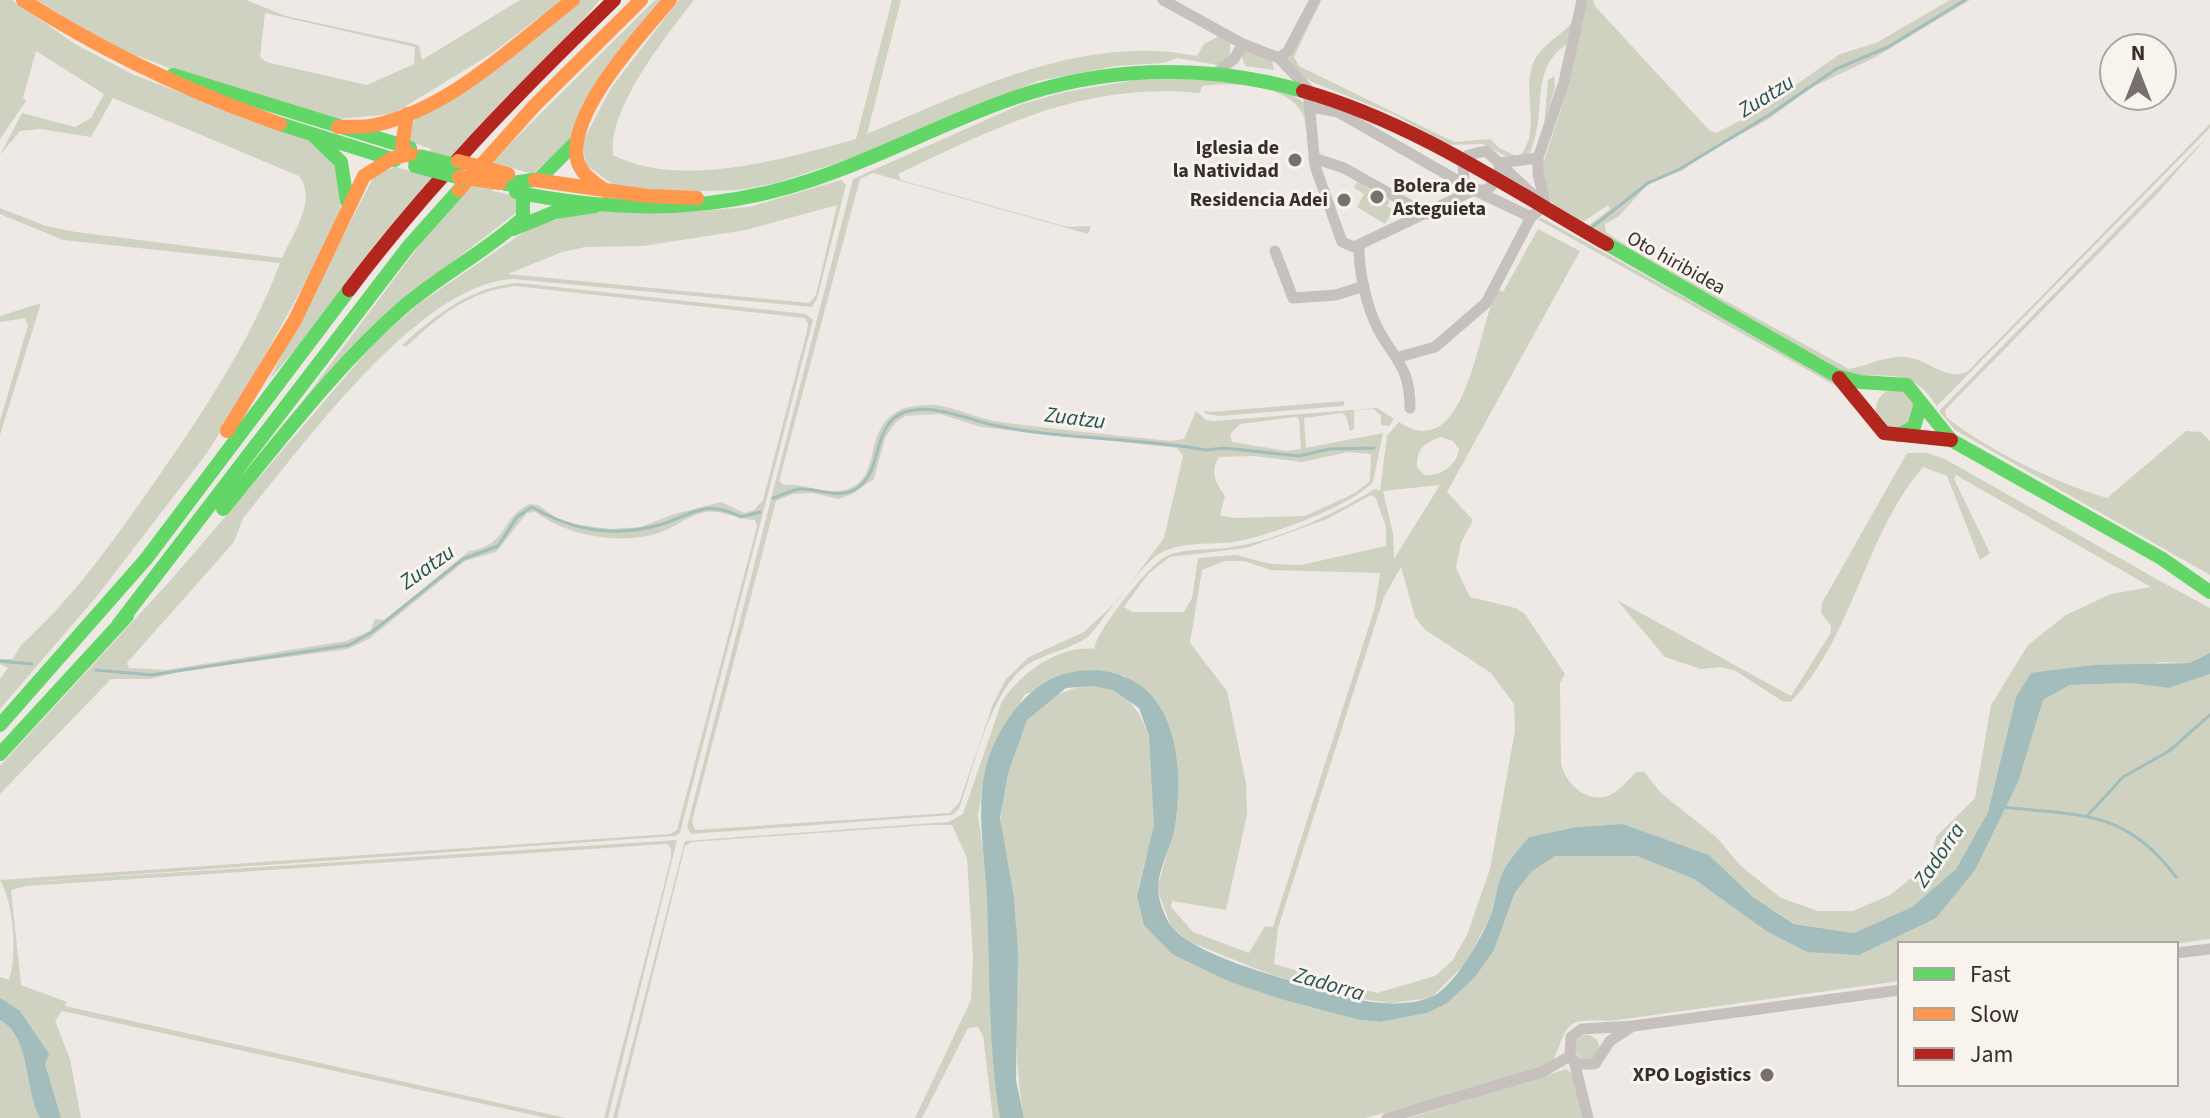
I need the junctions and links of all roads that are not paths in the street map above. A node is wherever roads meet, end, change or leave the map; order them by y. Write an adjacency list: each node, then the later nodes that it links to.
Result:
1 (23, 0): 10 (main road)
2 (573, 0): 18 (main road)
3 (614, 0): 50 (main road)
4 (641, 0): 52 (main road)
5 (670, 0): 21 (main road)
6 (1163, 0): 9 (street)
7 (1315, 0): 12 (street)
8 (1582, 0): 24 (street)
9 (1243, 44): 11 (street); 12 (street)
10 (105, 51): 19 (main road); 20 (main road)
11 (1234, 59): 13 (street); 14 (street)
12 (1280, 61): 15 (street); 16 (street)
13 (1216, 73): 14 (main road, Oto hiribidea); 31 (main road, Oto hiribidea)
14 (1246, 76): 15 (main road, Oto hiribidea)
15 (1276, 81): 16 (main road, Oto hiribidea)
16 (1308, 89): 17 (street); 25 (main road, Oto hiribidea)
17 (1311, 107): 23 (street); 28 (street, Oto hiribidea)
18 (407, 114): 19 (main road); 22 (main road)
19 (338, 127): 22 (main road)
20 (313, 135): 22 (main road); 35 (main road)
21 (577, 141): 27 (main road); 33 (main road)
22 (411, 157): 30 (main road, bridge); 30 (main road, bridge); 35 (main road)
23 (1314, 158): 37 (street); 39 (street)
24 (1538, 158): 26 (street); 36 (street)
25 (1463, 162): 26 (street); 28 (street); 29 (main road, Oto hiribidea)
26 (1499, 163): 29 (street); 36 (street)
27 (537, 180): 30 (main road); 33 (main road)
28 (1464, 182): 32 (street, Oto hiribidea)
29 (1497, 183): 32 (street); 36 (main road, Oto hiribidea)
30 (508, 184): 34 (main road); 38 (main road)
31 (792, 187): 33 (main road); 34 (main road)
32 (1474, 190): 36 (street, Oto hiribidea); 37 (street)
33 (606, 191)
34 (595, 206): 38 (main road)
35 (346, 209): 50 (main road)
36 (1539, 211): 42 (street); 43 (main road, Oto hiribidea)
37 (1426, 214): 39 (street)
38 (510, 230): 52 (main road)
39 (1359, 247): 41 (street)
40 (1275, 251): 41 (street)
41 (1364, 286): 42 (street)
42 (1399, 357): 46 (street)
43 (1837, 376): 44 (main road, Oto hiribidea); 47 (main road, Oto hiribidea)
44 (1884, 384): 45 (main road, Oto hiribidea); 47 (main road)
45 (1921, 403): 48 (main road); 49 (main road, Oto hiribidea)
46 (1410, 408)
47 (1868, 413): 48 (main road, Oto hiribidea)
48 (1899, 435): 49 (main road, Oto hiribidea)
49 (1951, 440): 51 (main road, Oto hiribidea)
50 (146, 559): 53 (main road)
51 (2210, 592)
52 (118, 625): 54 (main road)
53 (0, 725)
54 (0, 754)
55 (2210, 949): 56 (street)
56 (2178, 953)
57 (1898, 990): 58 (street)
58 (1633, 1026): 59 (street); 60 (street)
59 (1595, 1031): 60 (street); 61 (street)
60 (1605, 1050): 62 (street)
61 (1572, 1058): 62 (street); 63 (street); 64 (street)
62 (1595, 1064): 63 (street)
63 (1585, 1094): 65 (street)
64 (1387, 1118)
65 (1588, 1118)

